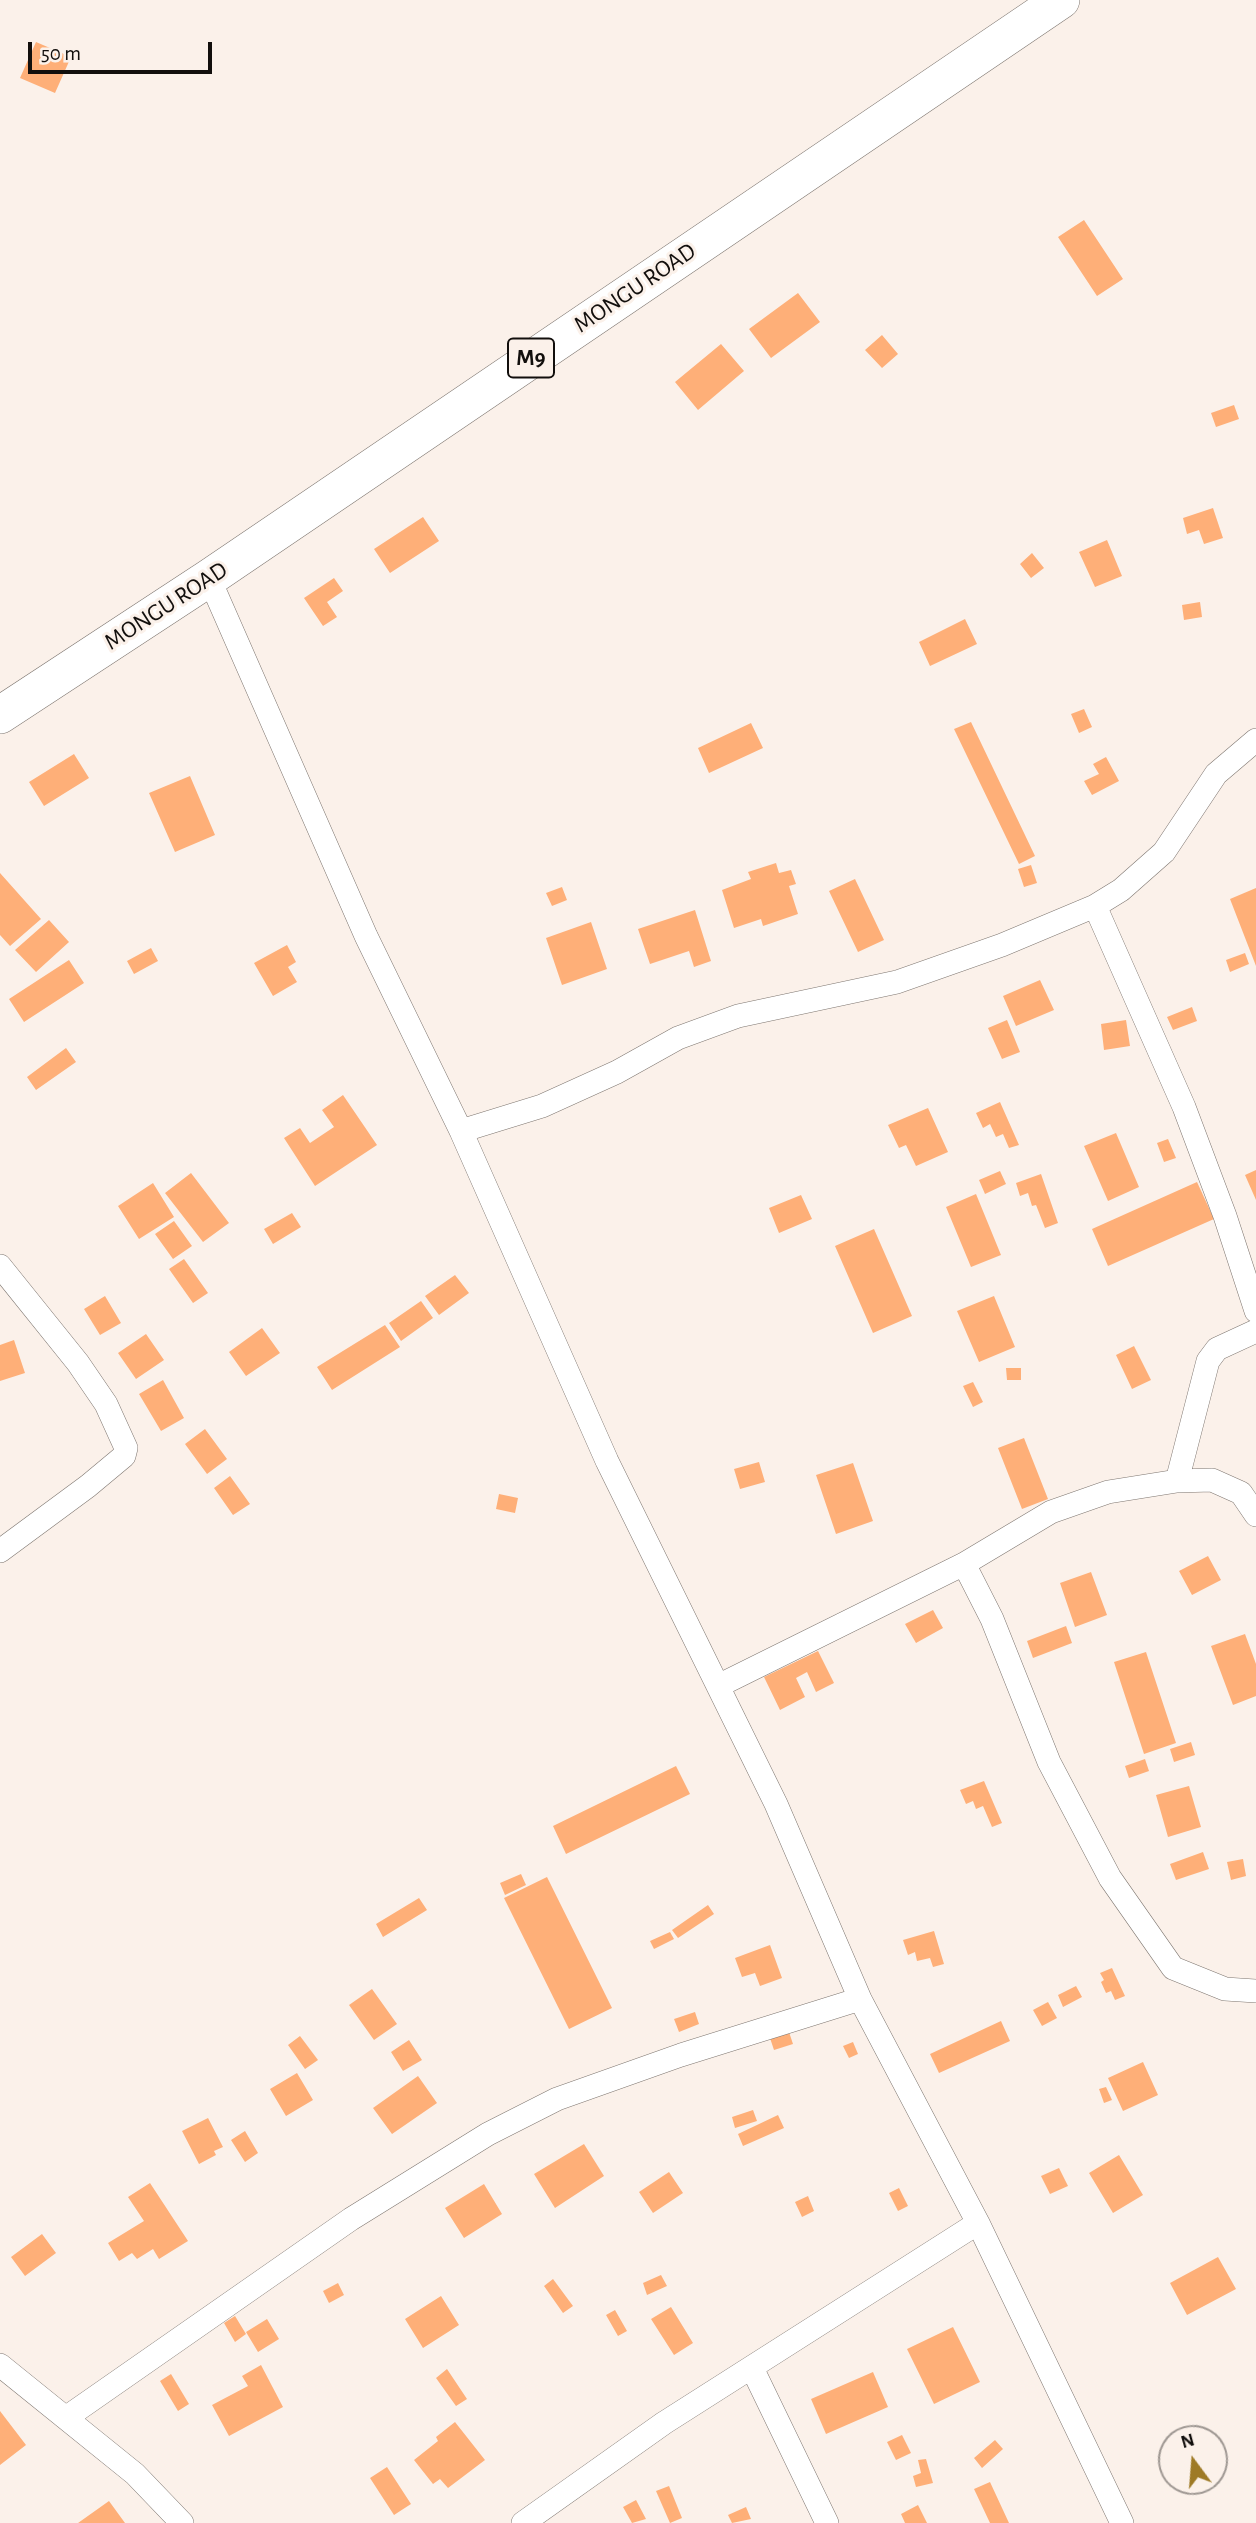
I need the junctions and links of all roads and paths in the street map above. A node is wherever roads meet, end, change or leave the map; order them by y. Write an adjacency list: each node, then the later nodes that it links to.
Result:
1 (1061, 0): 2 (main road, MONGU ROAD / M9)
2 (209, 578): 3 (main road, MONGU ROAD / M9); 6 (street)
3 (0, 715)
4 (1256, 740): 5 (street)
5 (1095, 906): 6 (street); 8 (street)
6 (461, 1131): 14 (street)
7 (0, 1266): 12 (street)
8 (1256, 1311)
9 (1256, 1331): 10 (street)
10 (1177, 1481): 11 (street); 13 (street)
11 (1256, 1515)
12 (0, 1551)
13 (964, 1564): 14 (street); 15 (street)
14 (718, 1686): 16 (street)
15 (1256, 1991)
16 (860, 1999): 17 (street); 20 (street)
17 (978, 2222): 19 (street); 24 (street)
18 (0, 2365): 20 (street)
19 (752, 2368): 22 (street); 23 (street)
20 (67, 2417): 21 (street)
21 (183, 2523)
22 (523, 2523)
23 (827, 2523)
24 (1122, 2523)

